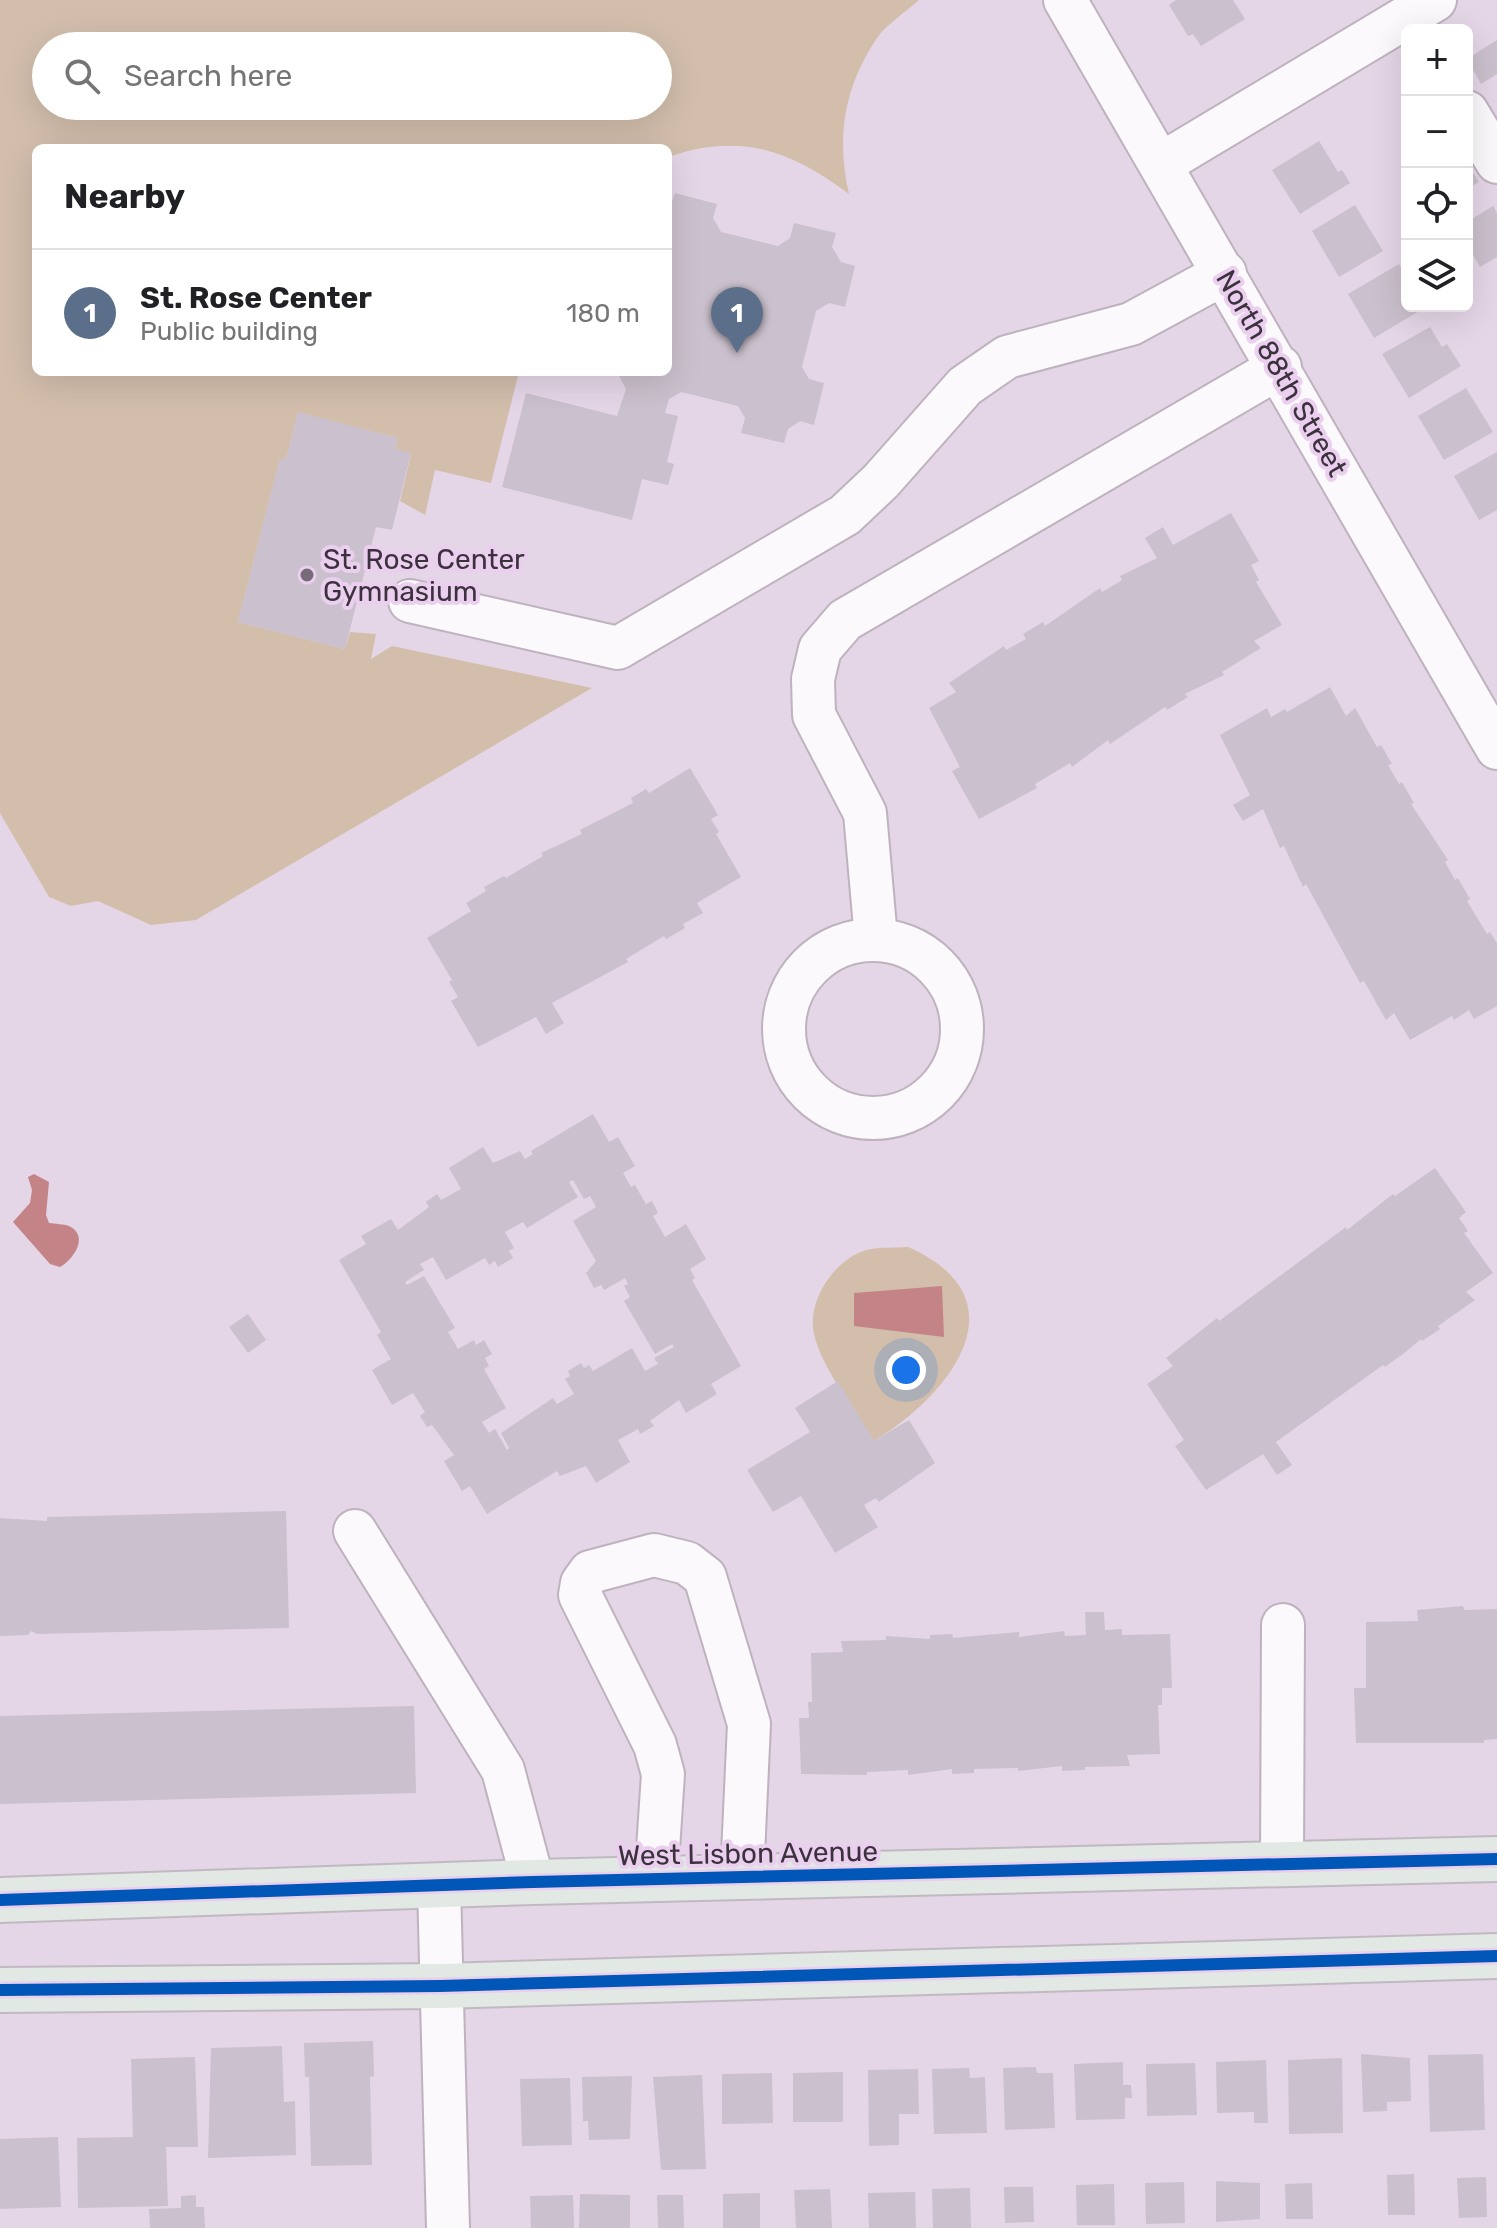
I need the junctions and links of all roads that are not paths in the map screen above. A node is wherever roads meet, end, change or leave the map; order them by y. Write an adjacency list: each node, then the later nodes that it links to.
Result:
1 (1065, 0): 5 (street, North 88th Street)
2 (1421, 15): 5 (street)
3 (1473, 122): 4 (street)
4 (1497, 162)
5 (1161, 164): 6 (street, North 88th Street)
6 (1225, 273): 7 (street, North 88th Street); 8 (street)
7 (1280, 367): 9 (street, North 88th Street); 10 (street)
8 (410, 601)
9 (1497, 748)
10 (876, 939): 10 (street)
11 (355, 1531): 17 (street)
12 (1283, 1625): 14 (street)
13 (1497, 1859): 14 (main road, West Lisbon Avenue)
14 (1282, 1864): 15 (main road, West Lisbon Avenue)
15 (742, 1877): 16 (main road, West Lisbon Avenue); 16 (street)
16 (656, 1879): 17 (main road, West Lisbon Avenue)
17 (533, 1882): 18 (main road, West Lisbon Avenue)
18 (439, 1886): 19 (main road, West Lisbon Avenue); 21 (street)
19 (0, 1900)
20 (1497, 1956): 21 (main road)
21 (440, 1986): 22 (main road); 23 (street)
22 (0, 1990)
23 (448, 2228)

